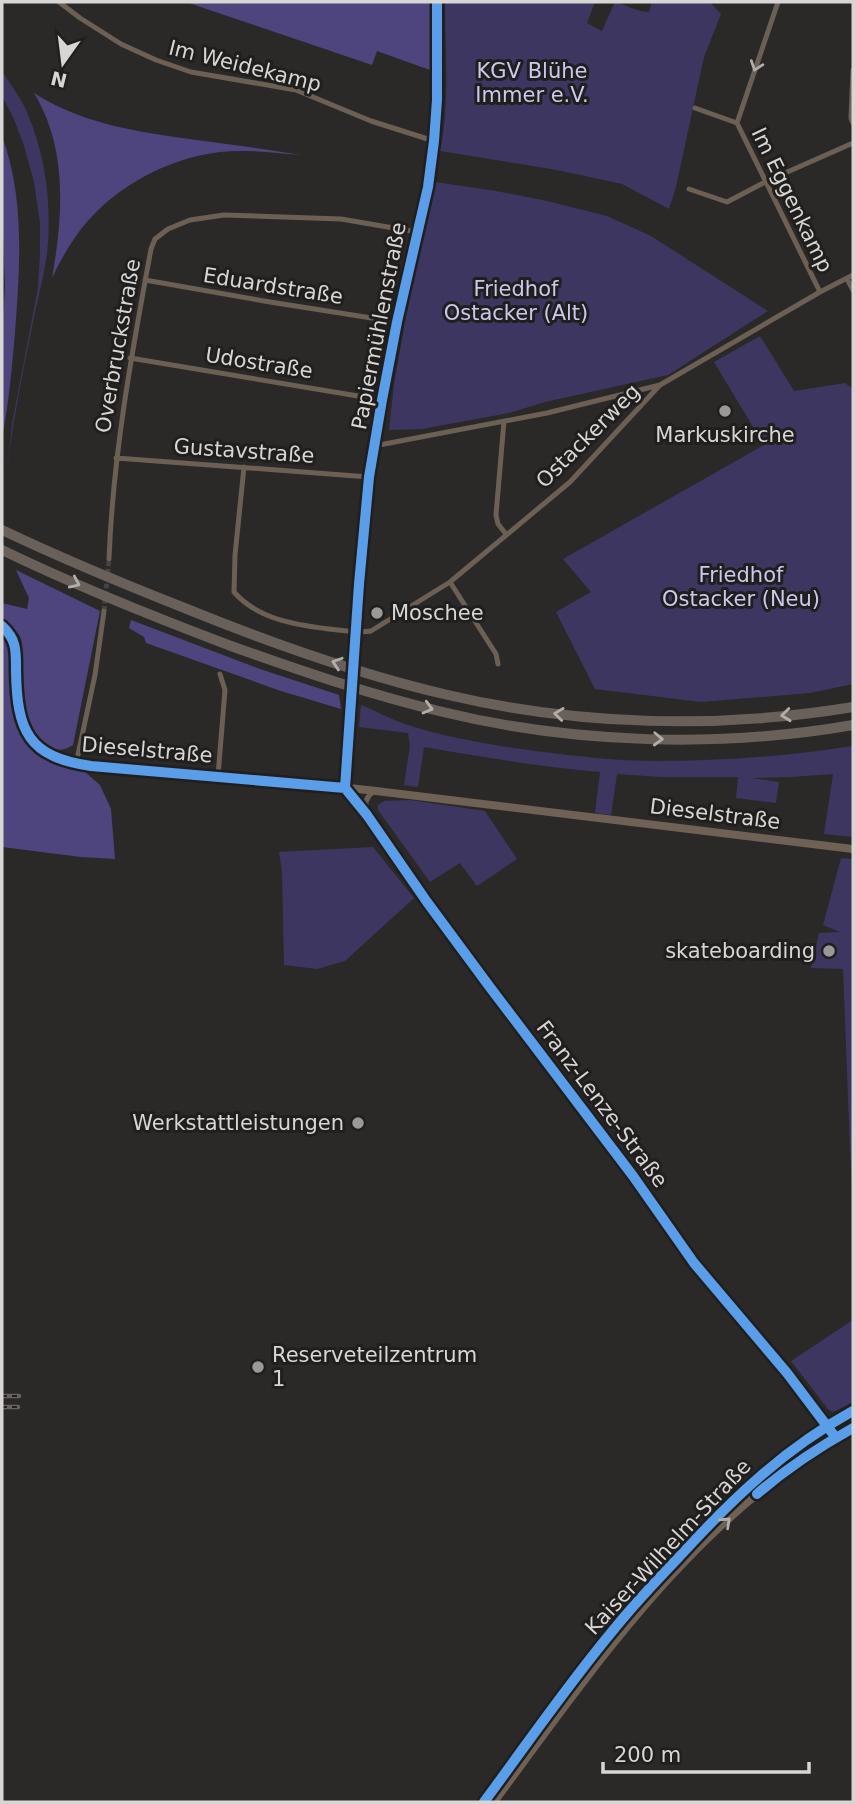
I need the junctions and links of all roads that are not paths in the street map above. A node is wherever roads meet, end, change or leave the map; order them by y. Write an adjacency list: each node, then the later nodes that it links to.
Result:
1 (59, 2): 8 (street, Im Weidekamp)
2 (438, 2): 8 (main road, Papiermühlenstraße)
3 (778, 2): 6 (street, Im Eggenkamp, one-way to 6)
4 (853, 70): 7 (street)
5 (695, 108): 6 (street)
6 (737, 122): 10 (street, Im Eggenkamp)
7 (853, 123)
8 (434, 141): 12 (main road, Papiermühlenstraße)
9 (853, 143): 10 (street)
10 (767, 181): 11 (street); 16 (street, Im Eggenkamp)
11 (689, 189)
12 (417, 232): 14 (street, Overbruckstraße); 17 (main road, Papiermühlenstraße)
13 (850, 277): 15 (street); 16 (street, Ostackerweg)
14 (145, 280): 17 (street, Eduardstraße); 18 (street, Overbruckstraße)
15 (853, 290)
16 (820, 292): 19 (street, Ostackerweg)
17 (397, 322): 20 (main road, Papiermühlenstraße)
18 (130, 358): 20 (street, Udostraße); 23 (street, Overbruckstraße)
19 (660, 385): 21 (street); 27 (street, Ostackerweg)
20 (382, 400): 22 (main road, Papiermühlenstraße)
21 (504, 421): 22 (street); 27 (street)
22 (374, 446): 25 (main road, Papiermühlenstraße)
23 (116, 458): 24 (street, Gustavstraße); 29 (street, Overbruckstraße)
24 (244, 467): 25 (street, Gustavstraße); 33 (street)
25 (369, 477): 33 (main road, Papiermühlenstraße)
26 (2, 530): 38 (highway, one-way to 26)
27 (506, 534): 30 (street, Ostackerweg)
28 (2, 550): 39 (highway, one-way to 39)
29 (109, 559)
30 (450, 582): 33 (street, Ostackerweg); 35 (street)
31 (104, 611): 40 (street)
32 (2, 626): 40 (main road, Dieselstraße)
33 (357, 632): 34 (main road, Papiermühlenstraße)
34 (355, 657)
35 (498, 664)
36 (220, 674): 41 (street)
37 (351, 702): 42 (main road)
38 (853, 707)
39 (853, 724)
40 (76, 764): 41 (main road, Dieselstraße)
41 (218, 776): 42 (main road, Dieselstraße)
42 (345, 788): 43 (main road, Dieselstraße); 44 (main road, Franz-Lenze-Straße)
43 (376, 791): 44 (street); 45 (main road, Dieselstraße)
44 (368, 816): 47 (main road, Franz-Lenze-Straße)
45 (853, 849)
46 (853, 1410): 47 (main road, Kaiser-Wilhelm-Straße)
47 (827, 1426): 49 (main road, Franz-Lenze-Straße); 50 (main road, Kaiser-Wilhelm-Straße)
48 (853, 1428): 49 (main road, Kaiser-Wilhelm-Straße)
49 (836, 1438): 51 (main road, Kaiser-Wilhelm-Straße, one-way to 49)
50 (484, 1802)
51 (494, 1802)

